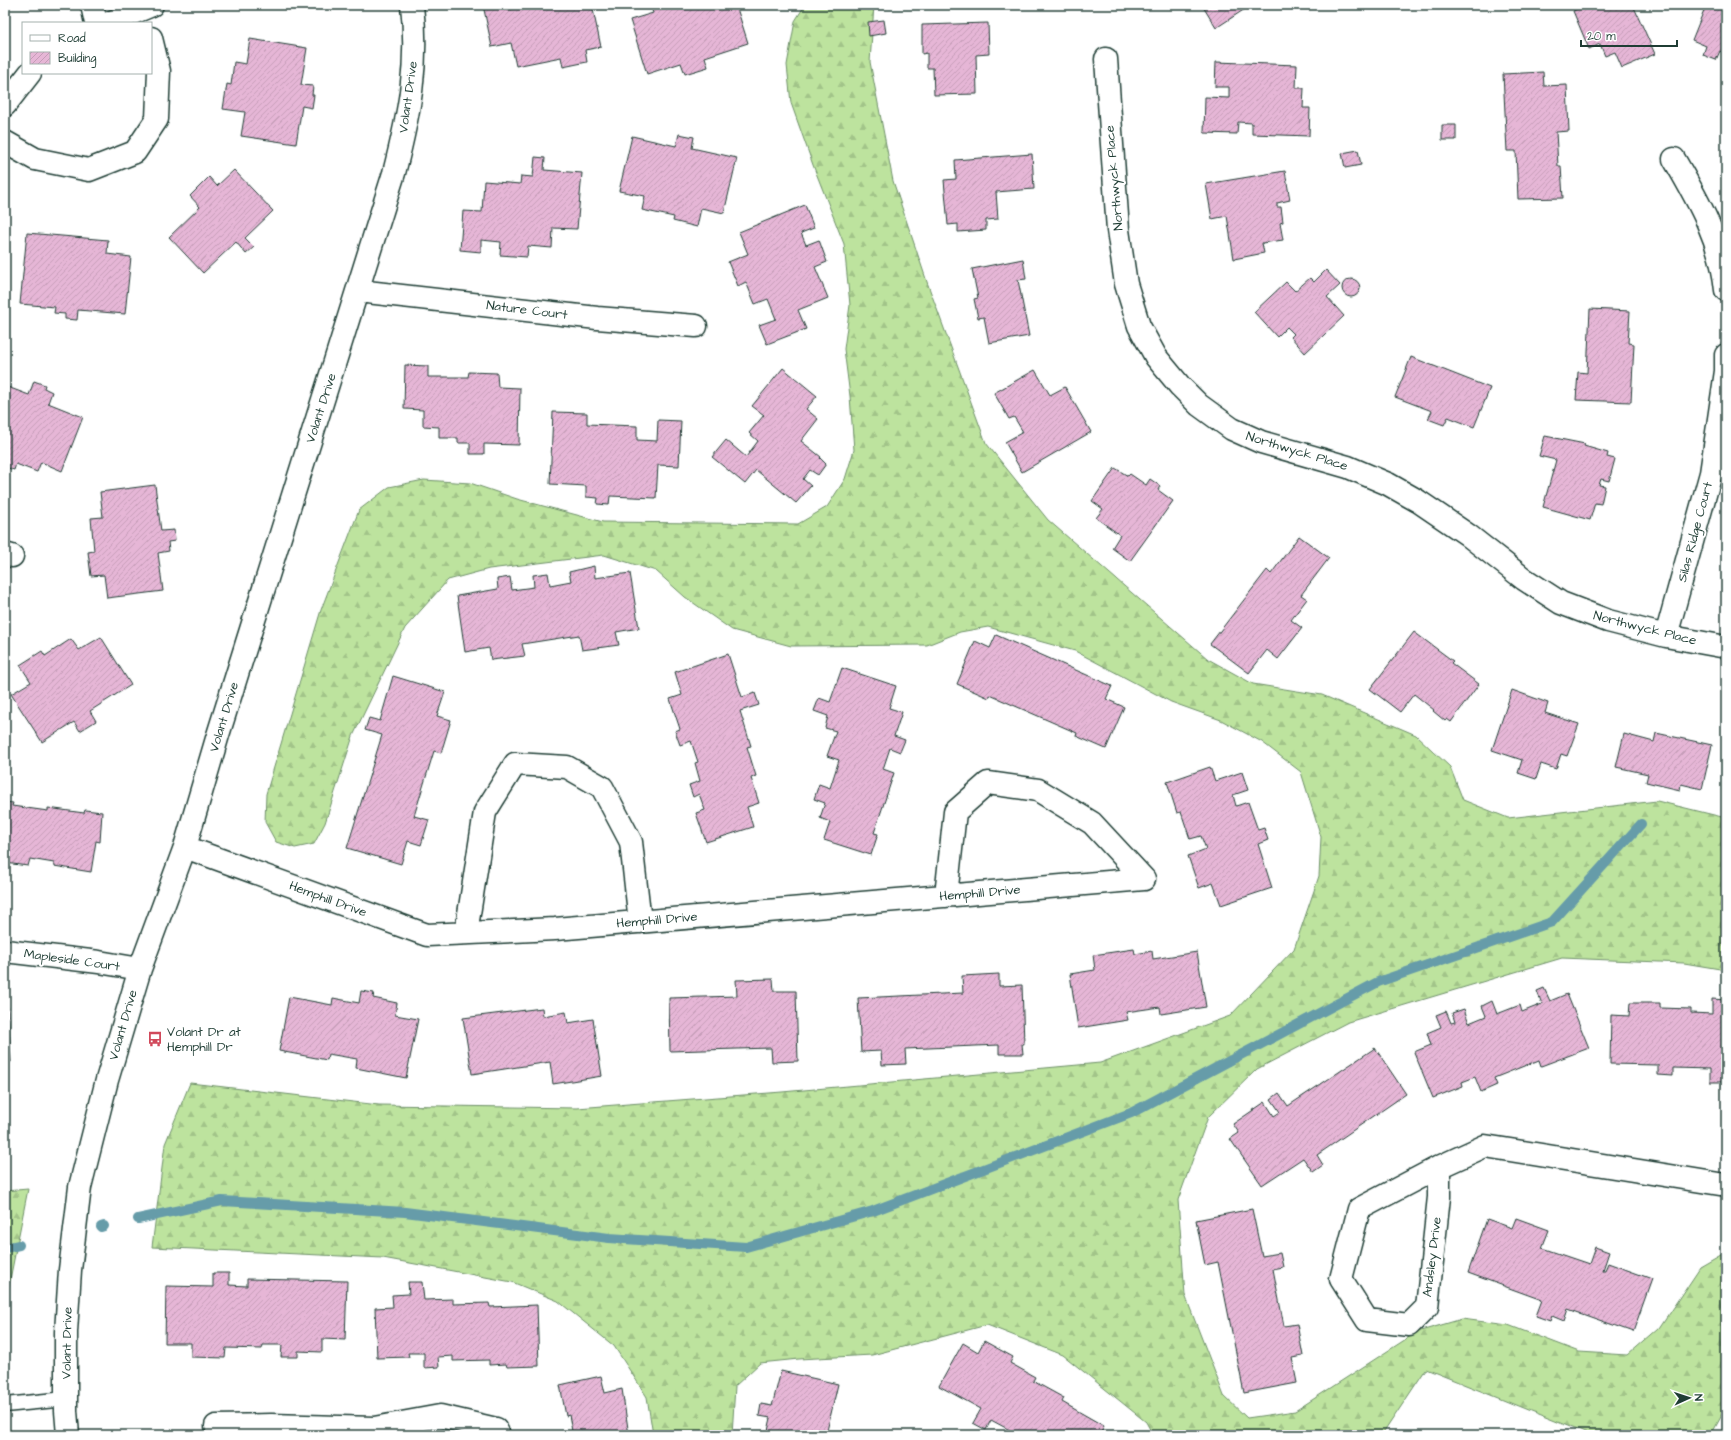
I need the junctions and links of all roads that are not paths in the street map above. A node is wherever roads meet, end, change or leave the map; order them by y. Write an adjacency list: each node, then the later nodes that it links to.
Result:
1 (92, 5): 4 (street)
2 (412, 5): 13 (street, Volant Drive)
3 (148, 12): 5 (street)
4 (96, 22)
5 (113, 22)
6 (152, 42): 10 (street)
7 (1106, 59): 16 (street, Northwyck Place)
8 (29, 74): 9 (street)
9 (5, 105)
10 (5, 142)
11 (1674, 159): 12 (street)
12 (1726, 290)
13 (358, 291): 14 (street, Nature Court); 18 (street, Volant Drive)
14 (696, 326)
15 (1726, 355): 16 (street, Silas Ridge Court)
16 (1666, 636): 17 (street, Northwyck Place)
17 (1726, 647)
18 (185, 847): 21 (street, Hemphill Drive); 23 (street, Volant Drive)
19 (946, 896): 19 (street, Hemphill Drive); 20 (street, Hemphill Drive)
20 (640, 922): 21 (street, Hemphill Drive); 21 (street)
21 (466, 933)
22 (5, 951): 23 (street, Mapleside Court)
23 (140, 970): 26 (street, Volant Drive)
24 (1439, 1167): 24 (street, Andsley Drive); 25 (street, Andsley Drive)
25 (1726, 1185)
26 (66, 1399): 27 (lane); 30 (street, Volant Drive)
27 (5, 1405)
28 (216, 1426): 29 (street)
29 (374, 1431): 31 (street)
30 (68, 1435)
31 (499, 1435)

